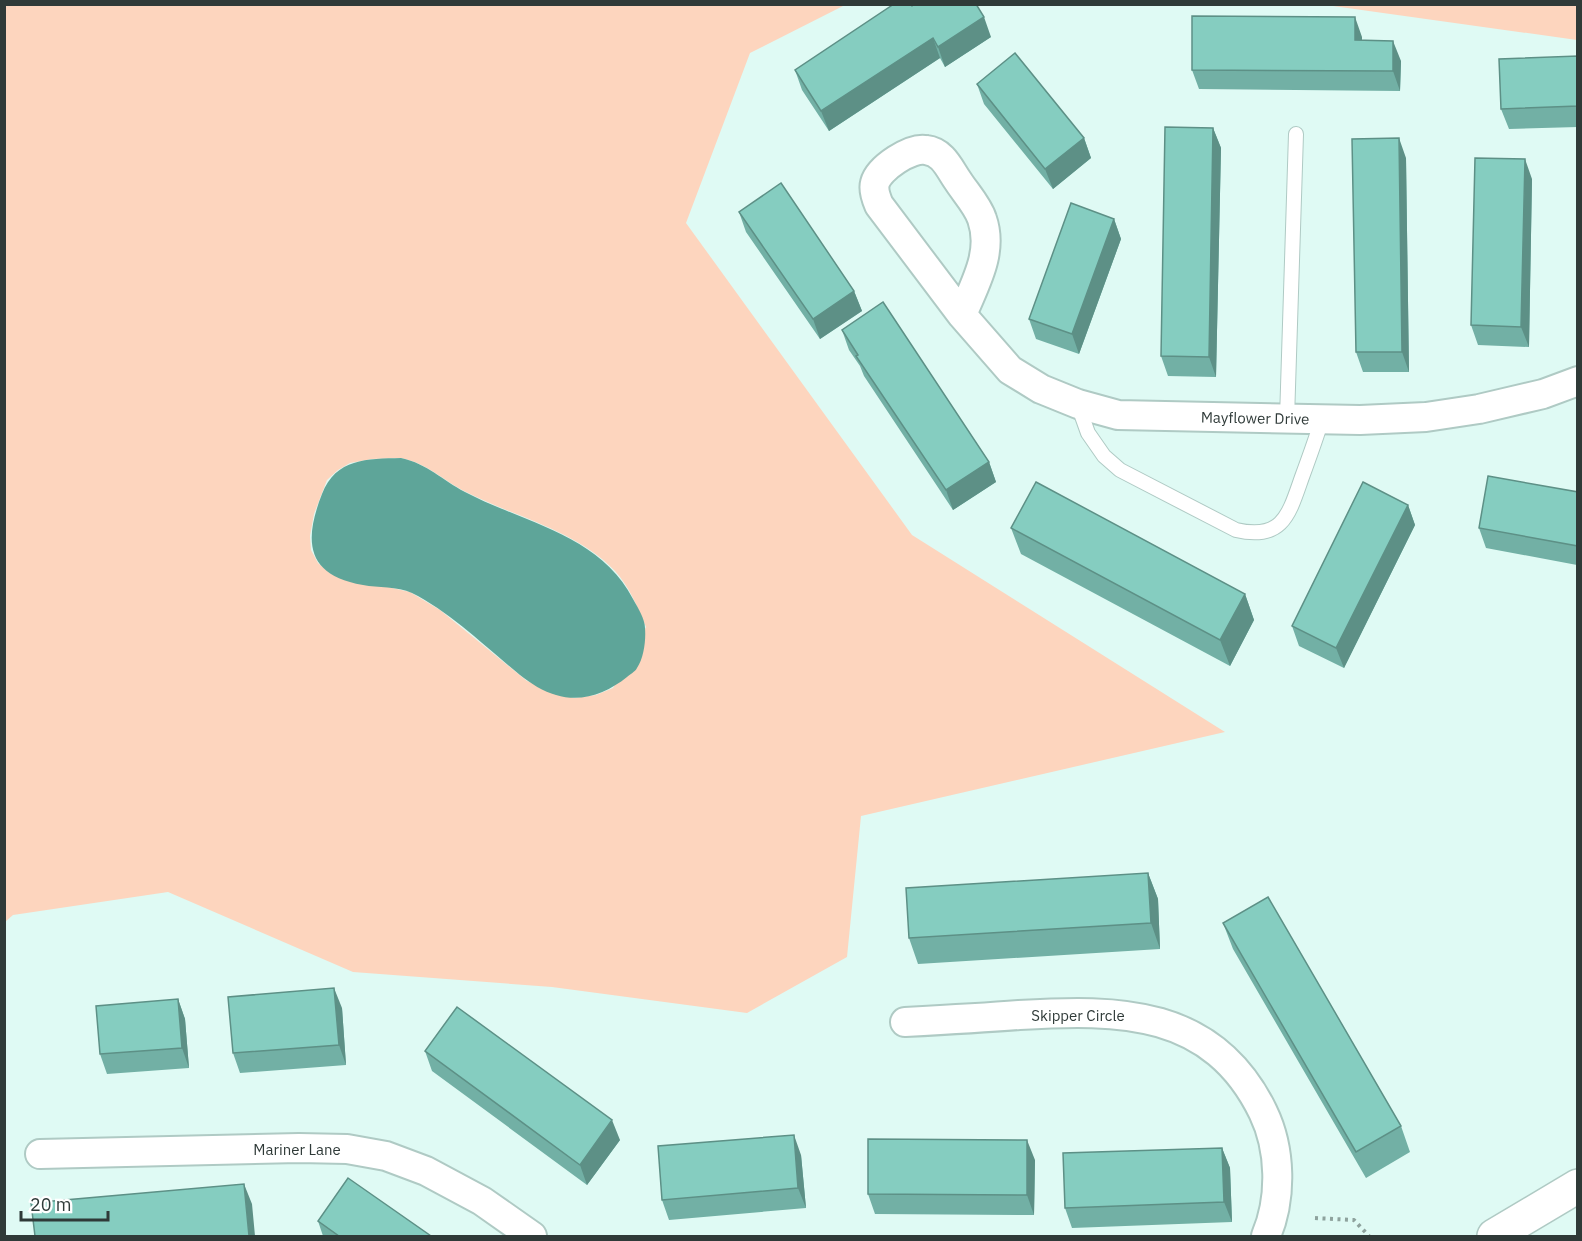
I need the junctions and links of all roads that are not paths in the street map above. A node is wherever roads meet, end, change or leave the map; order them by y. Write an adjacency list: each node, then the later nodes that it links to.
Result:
1 (1296, 134): 5 (lane)
2 (962, 315): 2 (street, Mayflower Drive); 4 (street, Mayflower Drive)
3 (1578, 381): 6 (street, Mayflower Drive)
4 (1078, 404): 5 (street, Mayflower Drive); 6 (lane)
5 (1287, 419): 6 (street, Mayflower Drive)
6 (1322, 419)
7 (905, 1022): 11 (street, Skipper Circle)
8 (40, 1155): 10 (street, Mariner Lane)
9 (1578, 1186): 12 (street)
10 (532, 1236)
11 (1266, 1236)
12 (1494, 1236)

